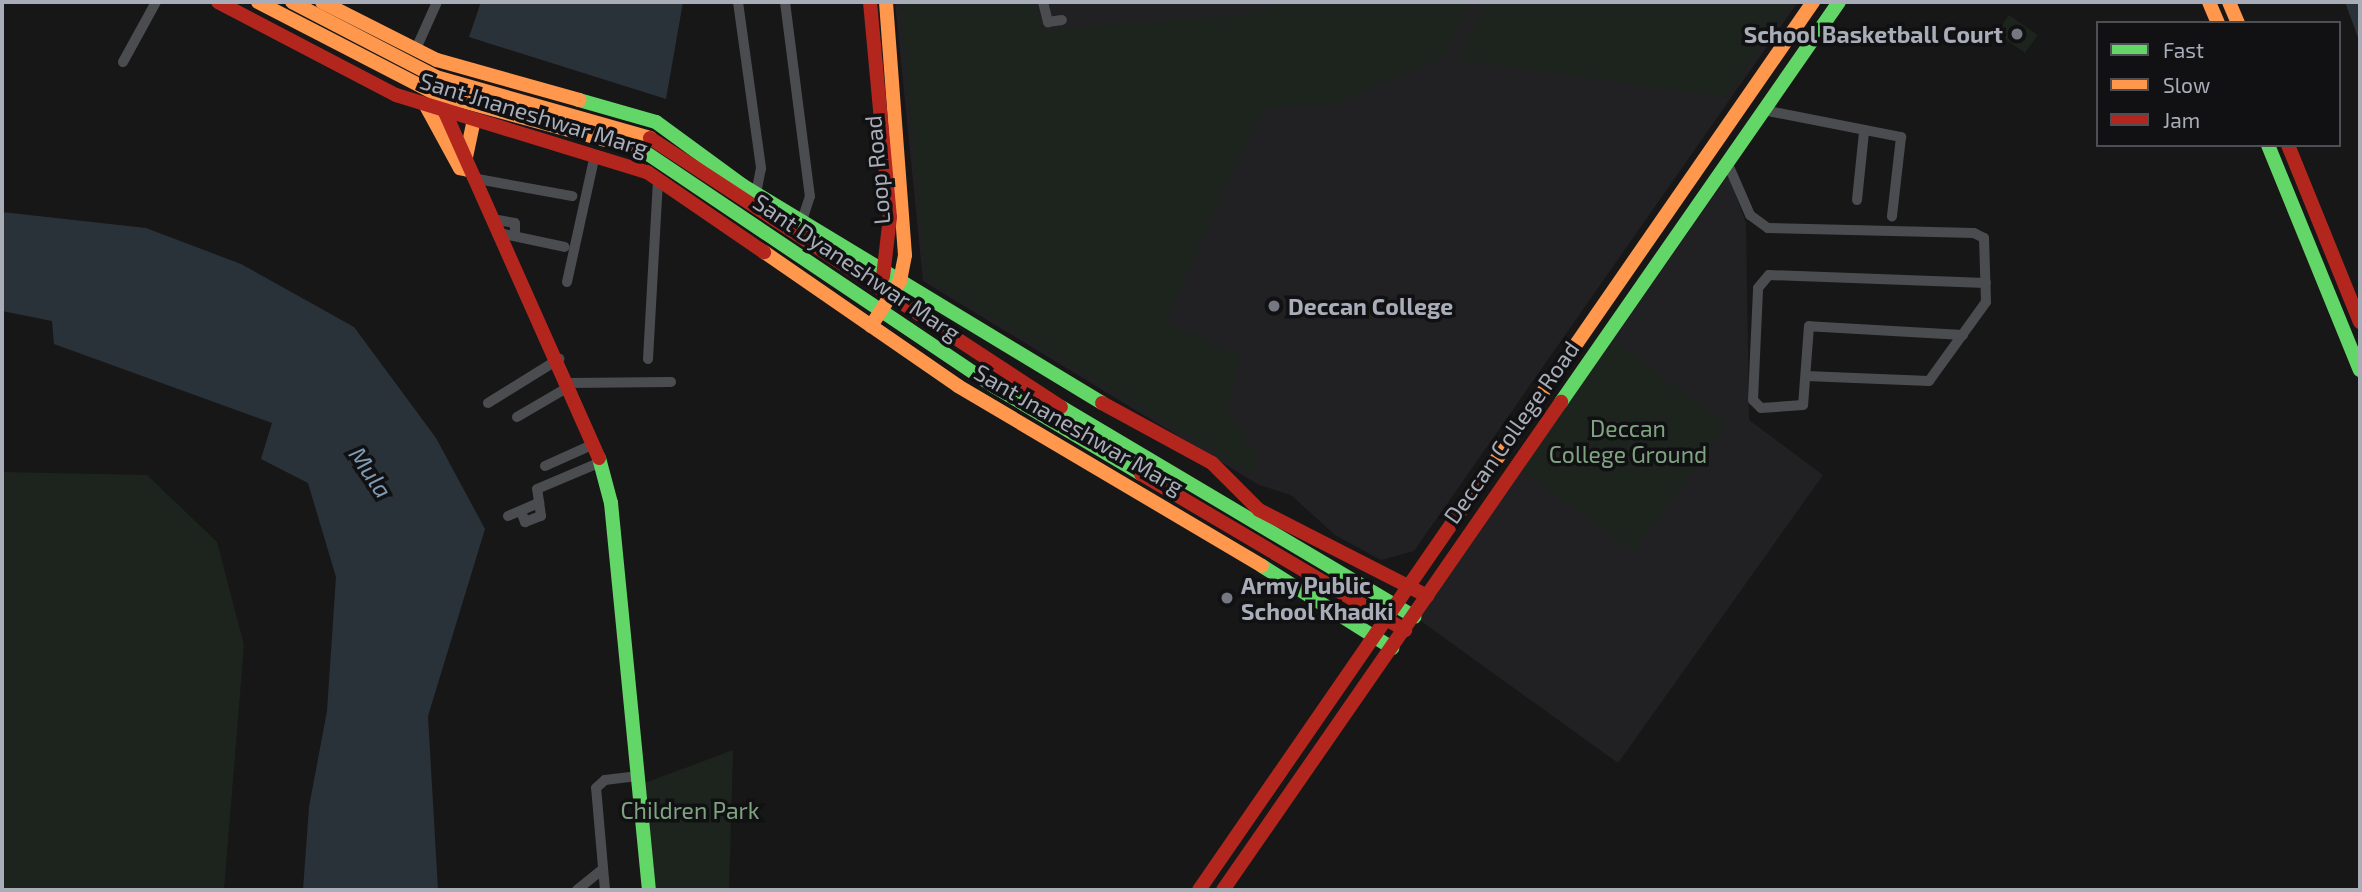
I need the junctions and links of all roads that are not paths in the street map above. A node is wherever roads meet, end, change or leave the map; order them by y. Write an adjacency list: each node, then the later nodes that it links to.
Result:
1 (156, 2): 19 (street)
2 (218, 2): 23 (main road, Sant Jnaneshwar Marg)
3 (258, 2): 21 (main road, Sant Dyaneshwar Marg)
4 (292, 2): 20 (main road, Sant Dyaneshwar Marg)
5 (323, 2): 20 (main road, Sant Jnaneshwar Marg)
6 (437, 2): 20 (street)
7 (738, 2): 34 (street)
8 (785, 2): 39 (street)
9 (870, 2): 43 (main road, Loop Road)
10 (886, 2): 44 (main road, Loop Road)
11 (1043, 2): 16 (street)
12 (1813, 2): 68 (main road, Deccan College Road)
13 (1839, 2): 24 (main road, Deccan College Road)
14 (2209, 2): 17 (main road)
15 (2229, 2): 18 (main road)
16 (1062, 20)
17 (2217, 21)
18 (2237, 21)
19 (123, 62)
20 (426, 63): 21 (main road); 22 (main road); 34 (main road, Sant Jnaneshwar Marg); 47 (main road, Sant Dyaneshwar Marg)
21 (416, 86): 22 (main road, Sant Dyaneshwar Marg); 23 (main road)
22 (436, 94): 25 (main road); 49 (main road, Sant Dyaneshwar Marg)
23 (426, 106): 25 (main road, Sant Jnaneshwar Marg); 32 (main road)
24 (1763, 110): 27 (street); 31 (main road, Deccan College Road)
25 (447, 115): 26 (main road, Sant Jnaneshwar Marg); 32 (main road)
26 (473, 124): 30 (main road, Sant Jnaneshwar Marg); 32 (main road)
27 (1864, 132): 36 (street); 37 (street)
28 (2269, 147): 57 (main road)
29 (2289, 147): 52 (main road)
30 (596, 155): 33 (main road, Sant Jnaneshwar Marg); 45 (street)
31 (1727, 162): 46 (street); 69 (main road, Deccan College Road)
32 (468, 169): 35 (street); 38 (main road)
33 (657, 179): 51 (main road, Sant Jnaneshwar Marg); 56 (street)
34 (756, 193): 39 (main road, Sant Jnaneshwar Marg)
35 (572, 196)
36 (1857, 200)
37 (1892, 216)
38 (492, 219): 40 (main road); 41 (street)
39 (802, 221): 43 (main road, Sant Jnaneshwar Marg)
40 (499, 233): 41 (street); 55 (main road)
41 (516, 235): 42 (street)
42 (565, 247)
43 (886, 272): 44 (main road, Sant Jnaneshwar Marg); 47 (main road, Loop Road)
44 (900, 281): 48 (main road, Loop Road); 66 (main road, Sant Jnaneshwar Marg)
45 (567, 282)
46 (1986, 283): 54 (street); 58 (street)
47 (877, 287): 48 (main road, Sant Dyaneshwar Marg); 49 (main road, Loop Road)
48 (891, 297): 50 (main road, Loop Road); 66 (main road, Sant Dyaneshwar Marg)
49 (868, 301): 50 (main road, Sant Dyaneshwar Marg); 51 (main road, Loop Road)
50 (882, 310): 53 (main road, Loop Road); 71 (main road, Sant Dyaneshwar Marg)
51 (858, 317): 53 (main road, Sant Jnaneshwar Marg)
52 (2360, 322)
53 (871, 326): 73 (main road, Sant Jnaneshwar Marg)
54 (1963, 335): 58 (street); 58 (street)
55 (559, 359): 60 (main road); 61 (street)
56 (648, 359)
57 (2360, 370)
58 (1806, 376)
59 (671, 382): 60 (street)
60 (569, 384): 62 (street); 63 (main road)
61 (488, 403)
62 (517, 417)
63 (594, 444): 64 (main road); 65 (street)
64 (601, 462): 67 (street); 75 (main road)
65 (545, 466)
66 (1237, 501): 68 (main road, Sant Jnaneshwar Marg); 70 (main road, Sant Dyaneshwar Marg)
67 (508, 516)
68 (1411, 586): 69 (main road, Sant Jnaneshwar Marg); 70 (main road, Deccan College Road)
69 (1427, 596): 72 (main road, Deccan College Road)
70 (1398, 605): 71 (main road, Deccan College Road); 72 (main road, Sant Dyaneshwar Marg)
71 (1389, 620): 72 (main road, Sant Dyaneshwar Marg); 73 (main road, Deccan College Road)
72 (1409, 623): 74 (main road, Deccan College Road)
73 (1378, 638): 74 (main road, Sant Jnaneshwar Marg); 80 (main road, Deccan College Road)
74 (1392, 648): 81 (main road, Deccan College Road)
75 (639, 776): 76 (street); 79 (main road)
76 (602, 870): 77 (street); 78 (street)
77 (577, 890)
78 (605, 890)
79 (649, 890)
80 (1199, 890)
81 (1223, 890)

